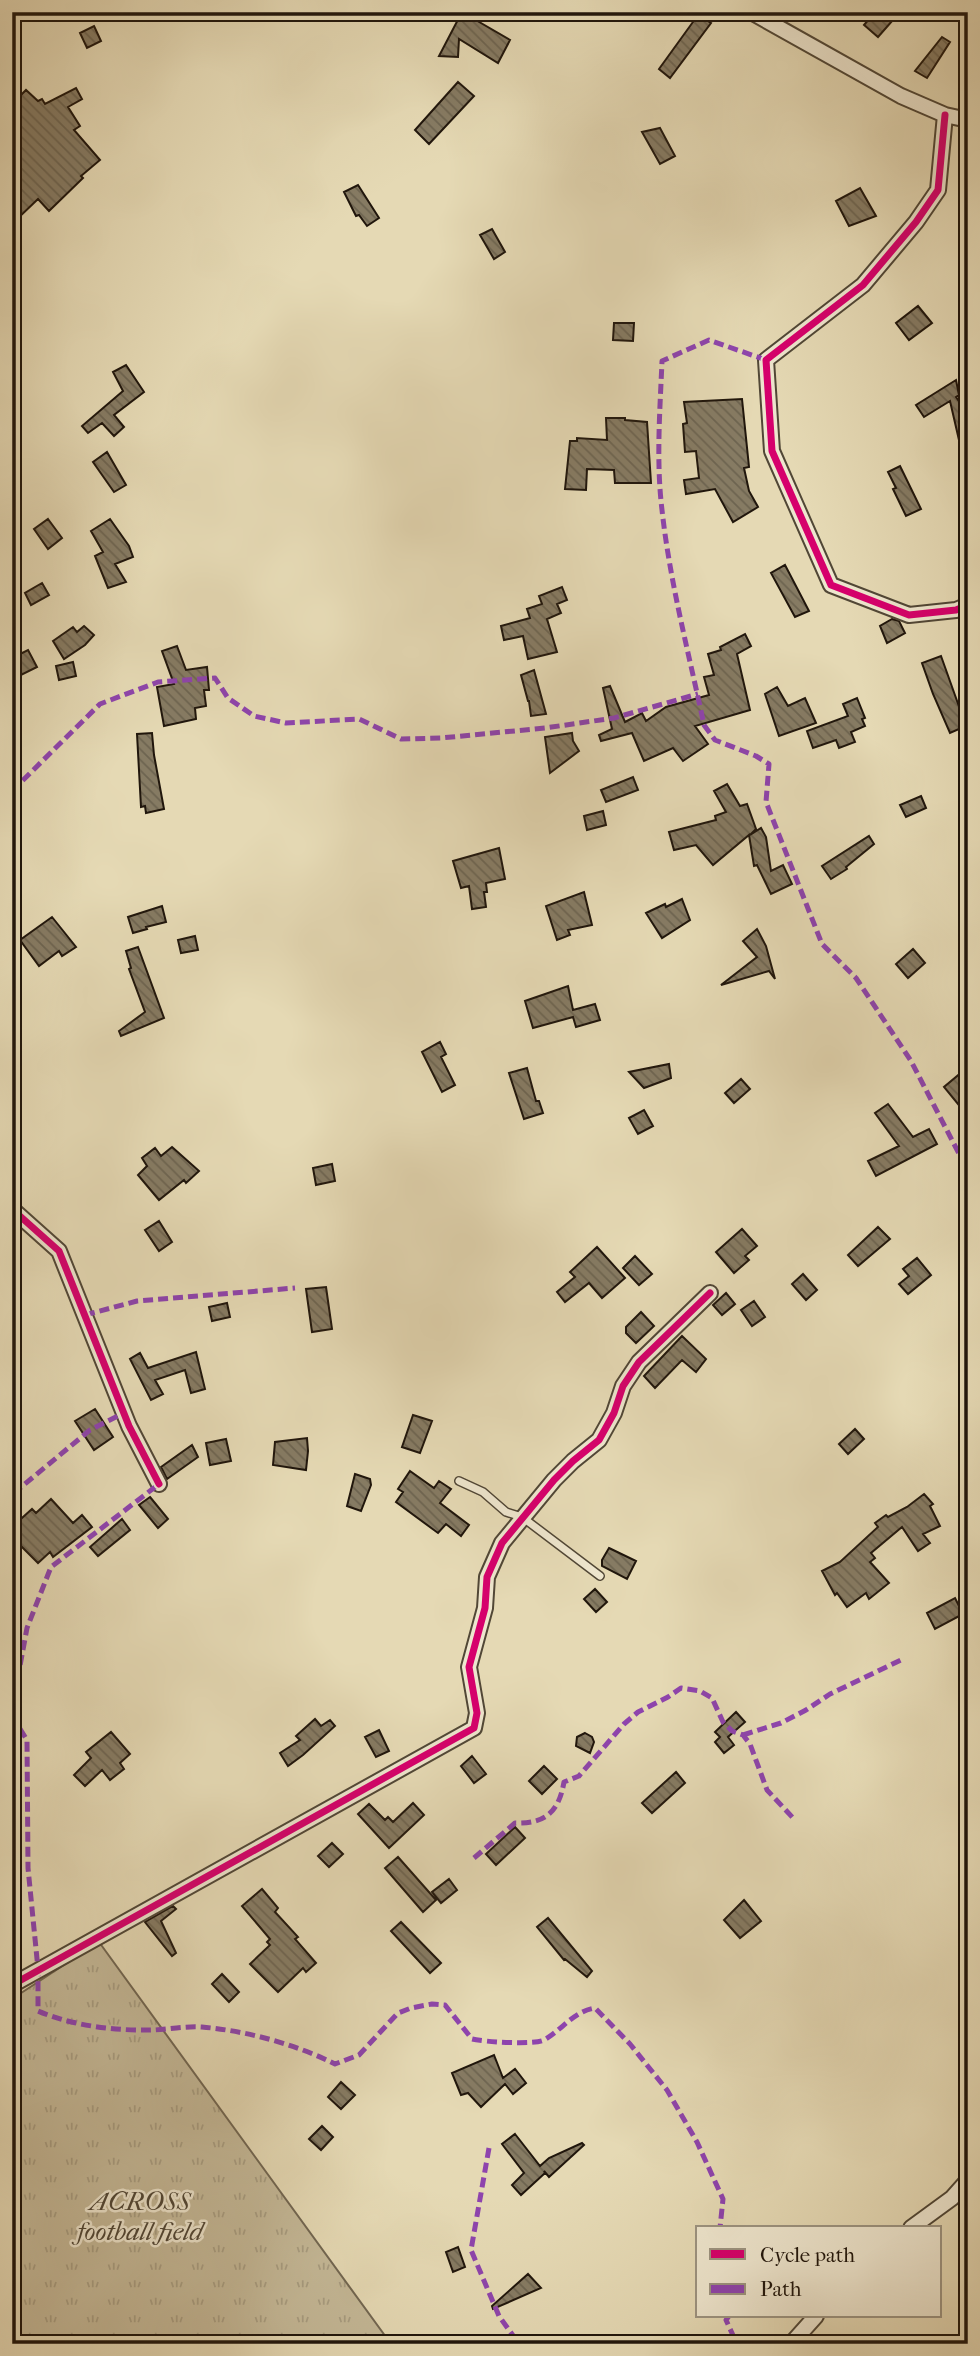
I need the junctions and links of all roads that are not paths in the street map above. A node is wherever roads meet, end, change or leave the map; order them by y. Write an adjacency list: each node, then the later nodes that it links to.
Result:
1 (751, 12): 2 (street)
2 (945, 115): 3 (street); 4 (street)
3 (968, 120)
4 (968, 605)
5 (12, 1209): 8 (street)
6 (710, 1293): 9 (street)
7 (459, 1481): 9 (lane)
8 (159, 1484)
9 (522, 1517): 10 (lane); 11 (street)
10 (600, 1576)
11 (12, 1984)
12 (968, 2180): 13 (street)
13 (914, 2226)
14 (814, 2318): 15 (street)
15 (791, 2344)

